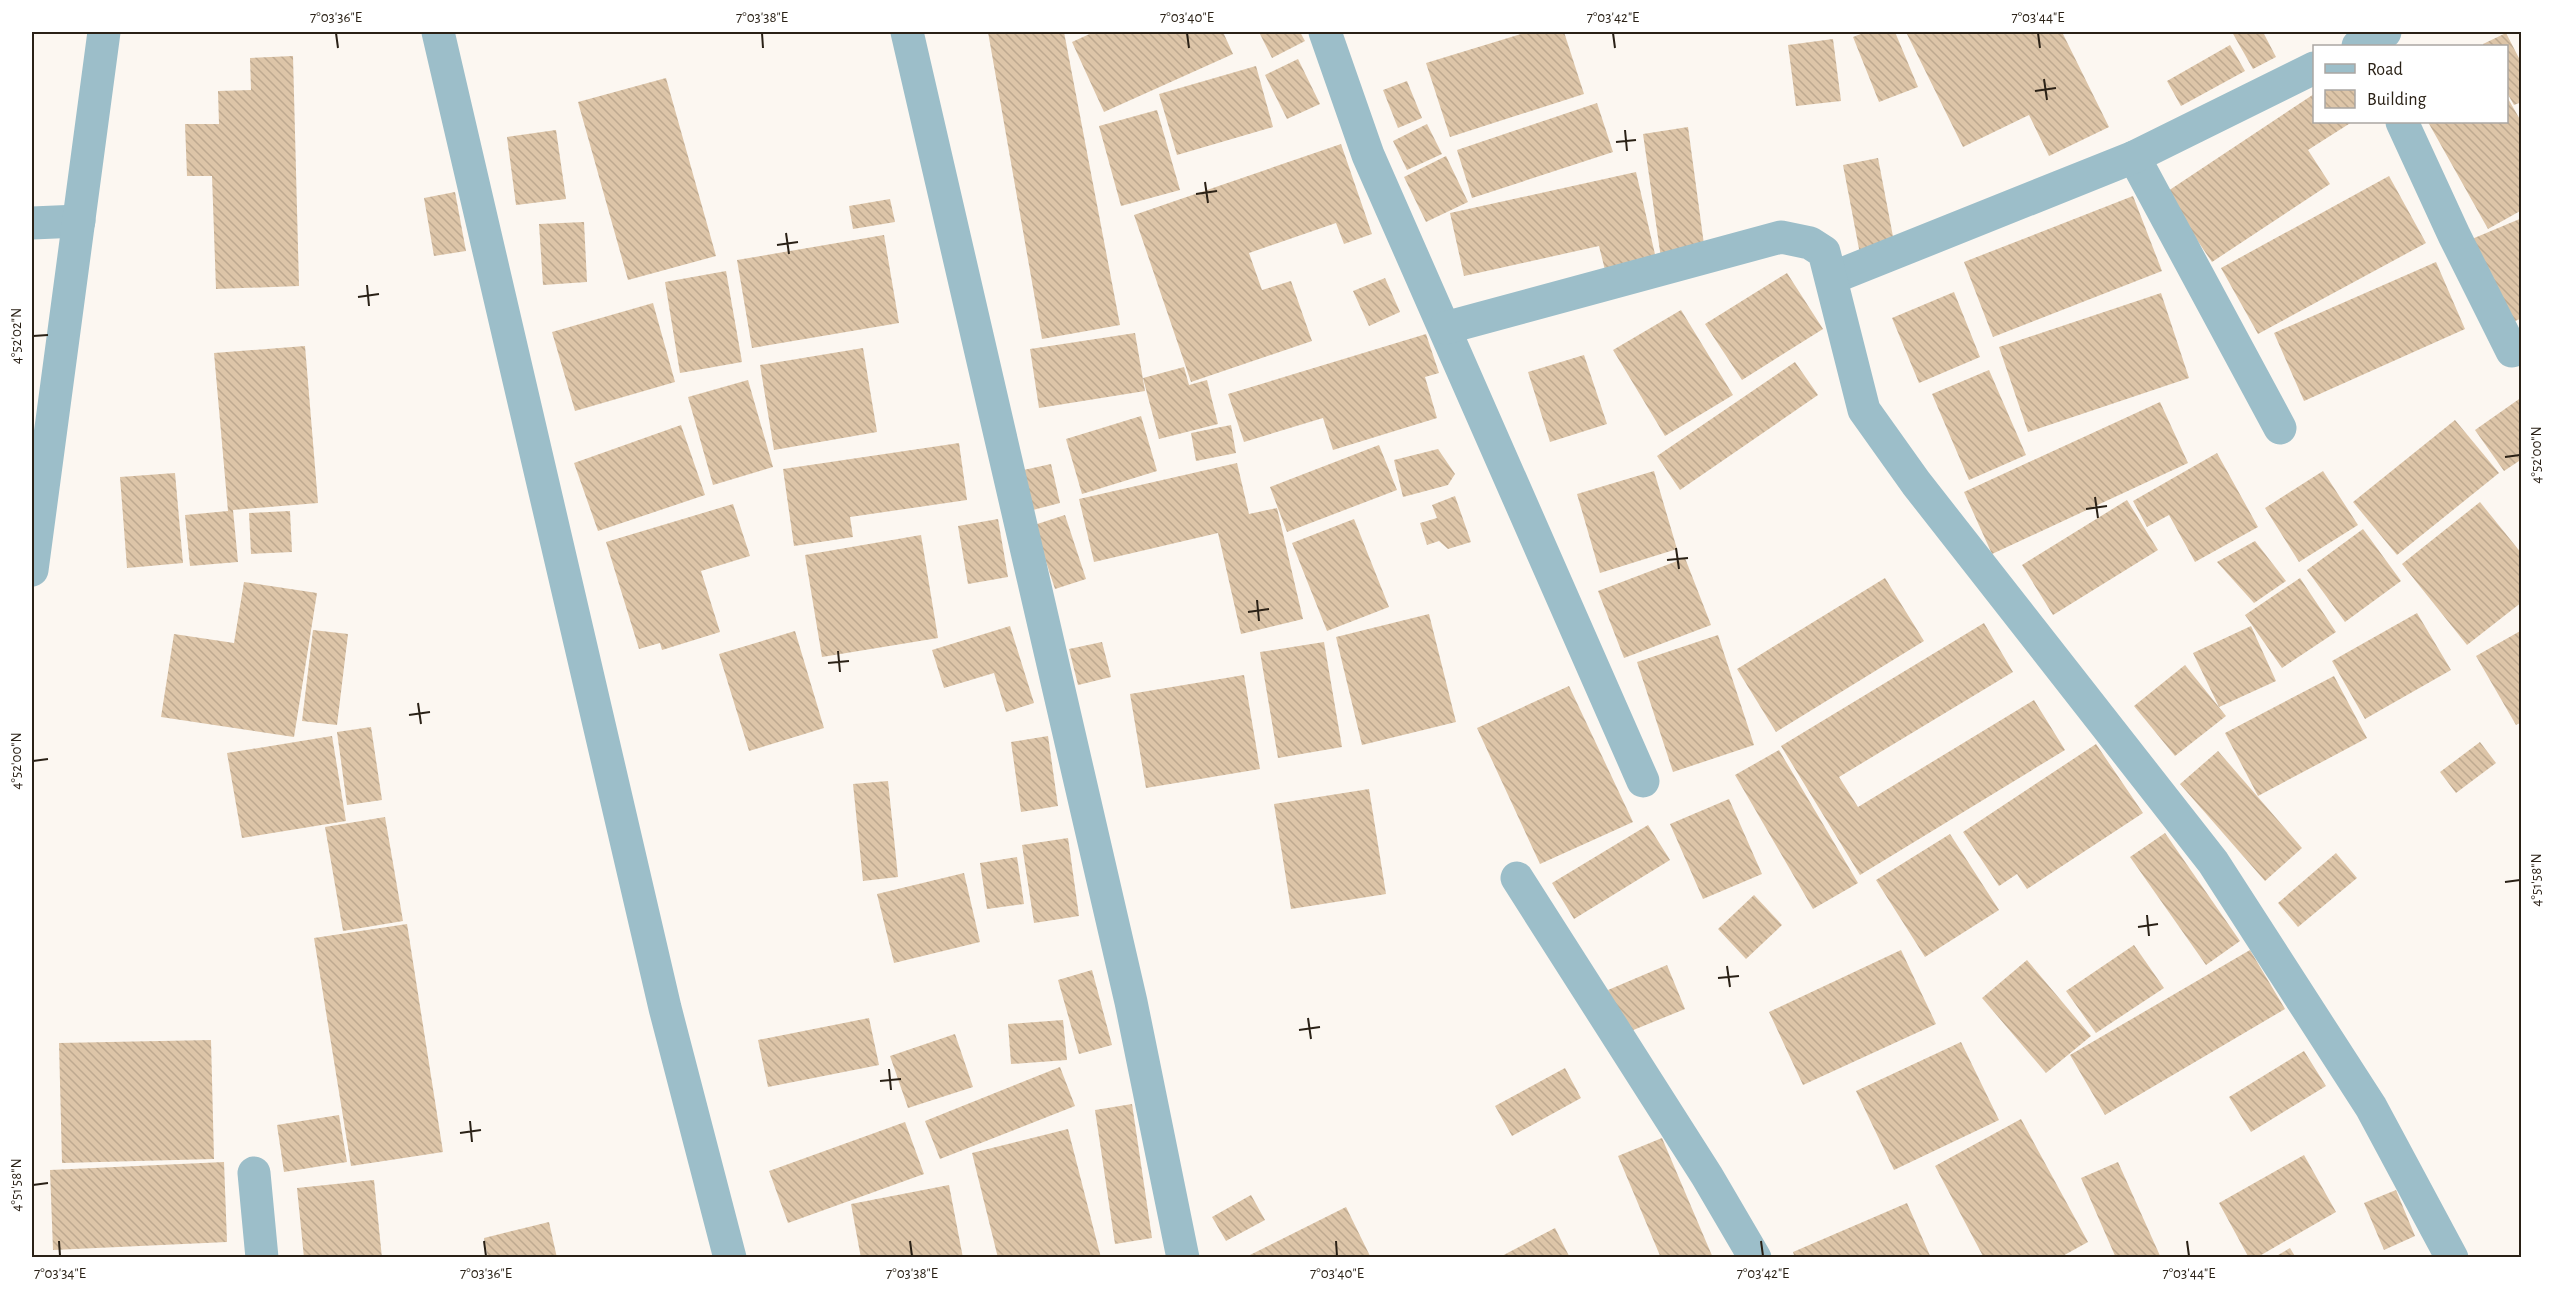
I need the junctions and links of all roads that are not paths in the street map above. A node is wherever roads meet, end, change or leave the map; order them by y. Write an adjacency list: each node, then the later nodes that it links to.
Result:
1 (104, 32): 8 (street)
2 (438, 32): 19 (street)
3 (907, 32): 20 (street)
4 (1325, 32): 11 (street)
5 (2313, 68): 7 (street)
6 (2402, 123): 12 (street)
7 (2134, 157): 10 (street); 13 (street)
8 (79, 221): 9 (street); 14 (street)
9 (32, 223)
10 (1832, 278): 11 (street); 22 (street)
11 (1445, 328): 15 (street)
12 (2522, 348)
13 (2280, 428)
14 (32, 570)
15 (1643, 780)
16 (1517, 878): 21 (street)
17 (254, 1173): 18 (street)
18 (262, 1257)
19 (730, 1257)
20 (1183, 1257)
21 (1755, 1257)
22 (2451, 1257)

